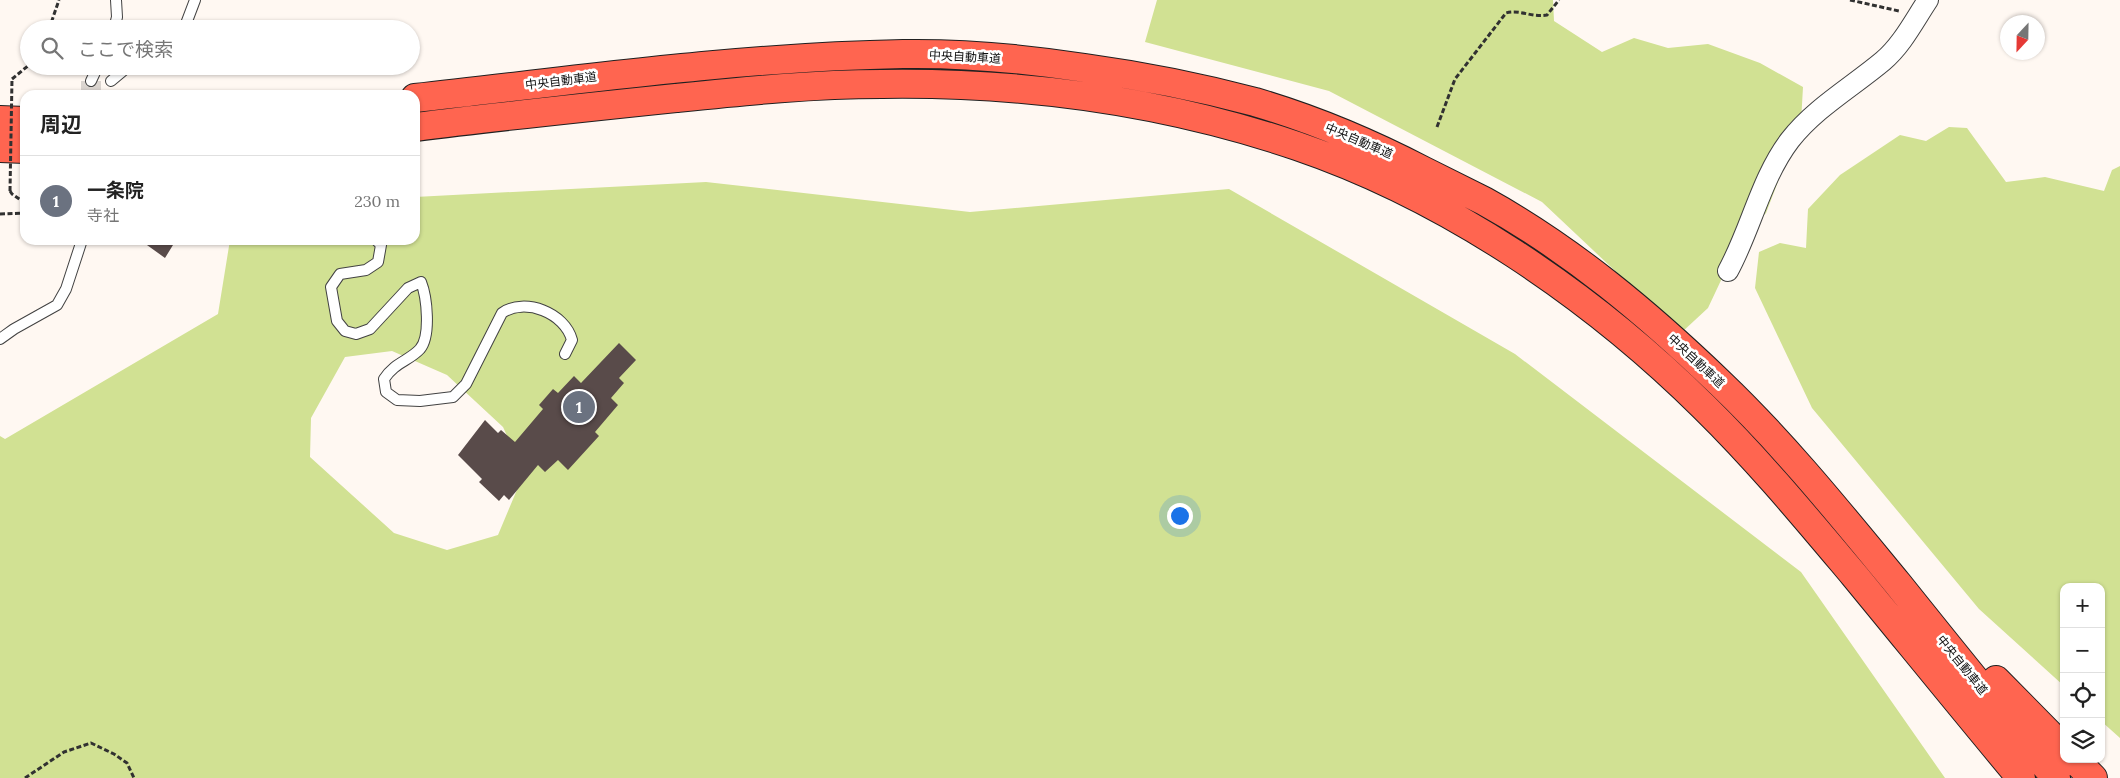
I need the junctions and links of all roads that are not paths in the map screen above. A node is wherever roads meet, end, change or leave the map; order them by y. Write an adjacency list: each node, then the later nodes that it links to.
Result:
1 (116, 0): 4 (lane)
2 (195, 0): 5 (lane)
3 (1923, 8): 18 (street)
4 (116, 20)
5 (187, 20)
6 (94, 75): 8 (lane)
7 (119, 75): 9 (lane)
8 (91, 81)
9 (112, 81)
10 (420, 97): 21 (highway, 中央自動車道)
11 (0, 120): 12 (highway)
12 (20, 121)
13 (420, 126): 22 (highway)
14 (0, 148): 15 (highway)
15 (20, 149)
16 (80, 245): 19 (lane)
17 (381, 245): 20 (lane)
18 (1728, 271)
19 (0, 339)
20 (565, 354)
21 (1821, 490): 23 (highway); 27 (highway, 中央自動車道)
22 (1902, 634): 25 (highway); 26 (highway)
23 (2060, 745)
24 (2078, 763): 28 (highway)
25 (2002, 778)
26 (2021, 778)
27 (2056, 778)
28 (2093, 778)

